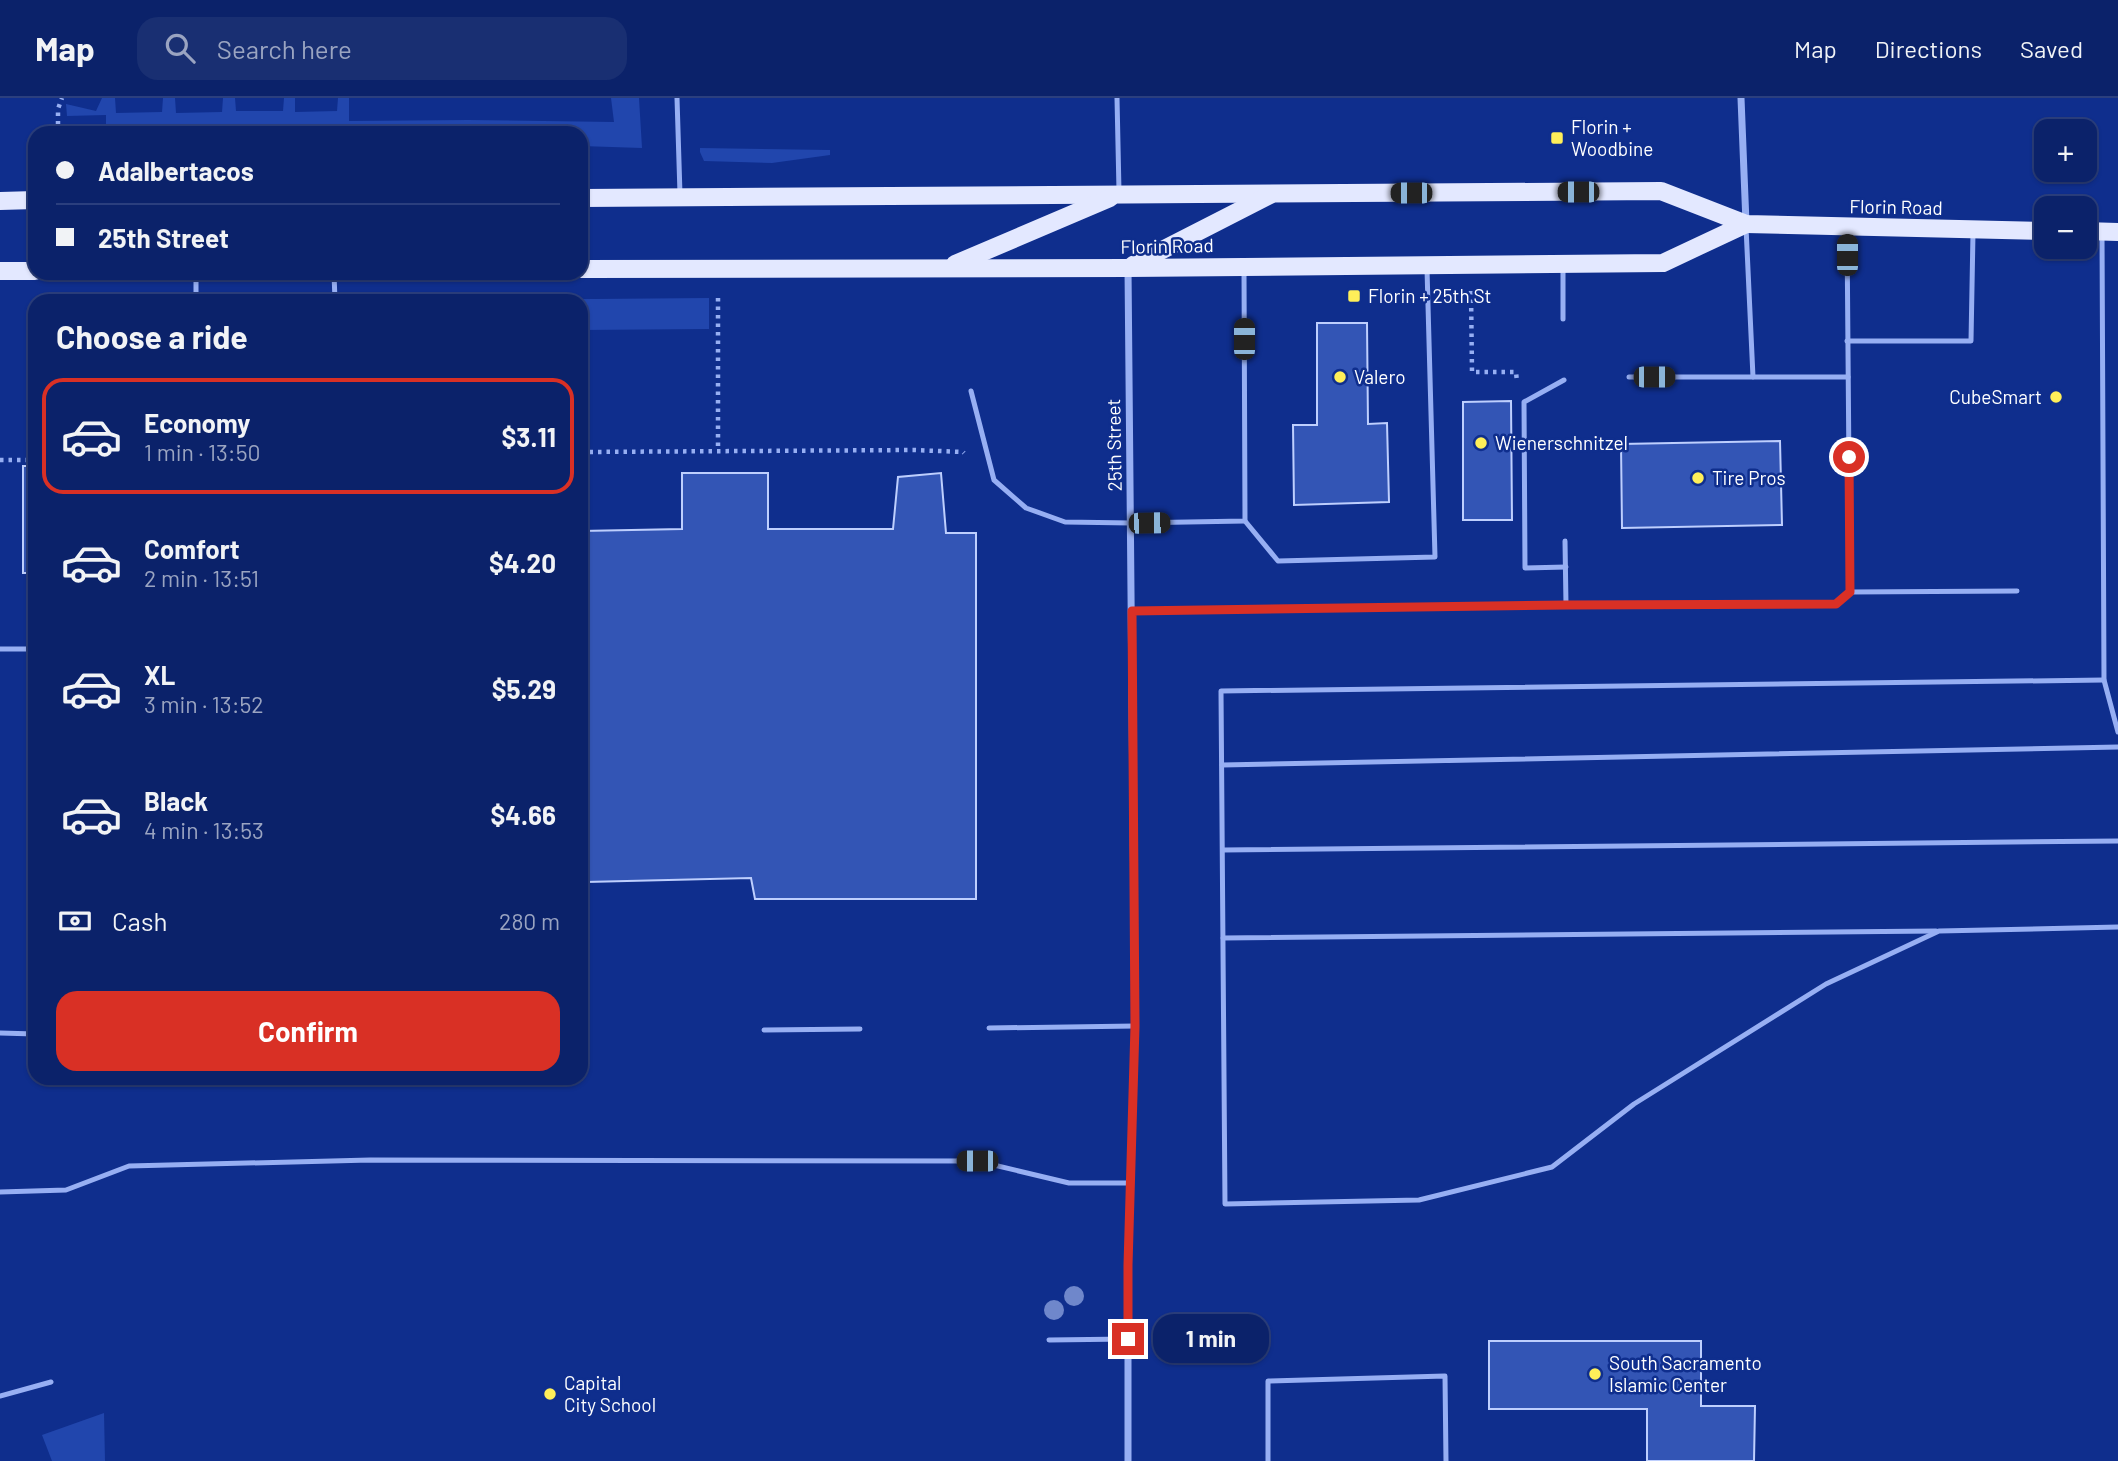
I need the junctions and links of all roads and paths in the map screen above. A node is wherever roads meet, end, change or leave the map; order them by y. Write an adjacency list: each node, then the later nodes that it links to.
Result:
1 (62, 98): 5 (path)
2 (677, 98): 8 (lane)
3 (1117, 98): 7 (lane)
4 (1741, 98): 12 (street)
5 (58, 126)
6 (1273, 193): 7 (main road, Florin Road); 12 (main road, Florin Road); 21 (main road)
7 (1119, 195): 8 (main road, Florin Road); 20 (main road)
8 (680, 197): 9 (main road, Florin Road)
9 (588, 198)
10 (28, 200): 11 (main road)
11 (0, 201)
12 (1746, 224): 13 (main road, Florin Road); 18 (main road, Florin Road); 30 (lane)
13 (1847, 227): 14 (main road, Florin Road); 28 (lane)
14 (1973, 229): 15 (main road, Florin Road); 28 (lane)
15 (2034, 231)
16 (2101, 232): 50 (lane)
17 (1427, 264): 18 (main road, Florin Road); 19 (main road, Florin Road); 40 (lane)
18 (1563, 264): 27 (lane)
19 (1244, 266): 21 (main road, Florin Road); 40 (lane)
20 (946, 268): 21 (main road, Florin Road); 22 (main road, Florin Road)
21 (1128, 268): 41 (street, 25th Street)
22 (588, 269)
23 (0, 271): 24 (main road)
24 (28, 271)
25 (1471, 287): 33 (path)
26 (718, 293): 35 (path)
27 (1563, 319)
28 (1847, 341): 31 (lane)
29 (1629, 377): 30 (lane)
30 (1753, 377): 31 (lane)
31 (1848, 377): 45 (lane)
32 (1564, 380): 43 (lane)
33 (1517, 385)
34 (971, 391): 41 (lane)
35 (718, 451): 36 (path); 39 (path)
36 (588, 452)
37 (0, 460): 38 (path)
38 (28, 460)
39 (968, 464)
40 (1245, 521): 41 (lane)
41 (1131, 523): 47 (street, 25th Street)
42 (1565, 541): 43 (lane)
43 (1566, 567): 46 (lane)
44 (2017, 591): 45 (lane)
45 (1850, 592): 46 (lane)
46 (1566, 605): 47 (lane)
47 (1132, 611): 59 (street, 25th Street)
48 (0, 649): 49 (lane)
49 (28, 649)
50 (2104, 681): 51 (lane); 53 (lane)
51 (2118, 732)
52 (2118, 747): 53 (lane)
53 (1222, 765): 55 (lane)
54 (2118, 841): 55 (lane)
55 (1223, 850): 58 (lane)
56 (2118, 927): 57 (lane)
57 (1939, 930): 58 (lane); 58 (lane)
58 (1223, 937)
59 (1135, 1026): 60 (lane); 65 (street, 25th Street)
60 (989, 1028)
61 (860, 1029): 62 (lane)
62 (764, 1030)
63 (0, 1033): 64 (lane)
64 (28, 1034)
65 (1130, 1183): 66 (lane); 67 (street, 25th Street)
66 (0, 1192)
67 (1128, 1339): 68 (lane); 71 (street, 25th Street)
68 (1049, 1340)
69 (51, 1382): 70 (lane)
70 (0, 1396)
71 (1128, 1461)
72 (1269, 1461): 73 (lane)
73 (1446, 1461)

